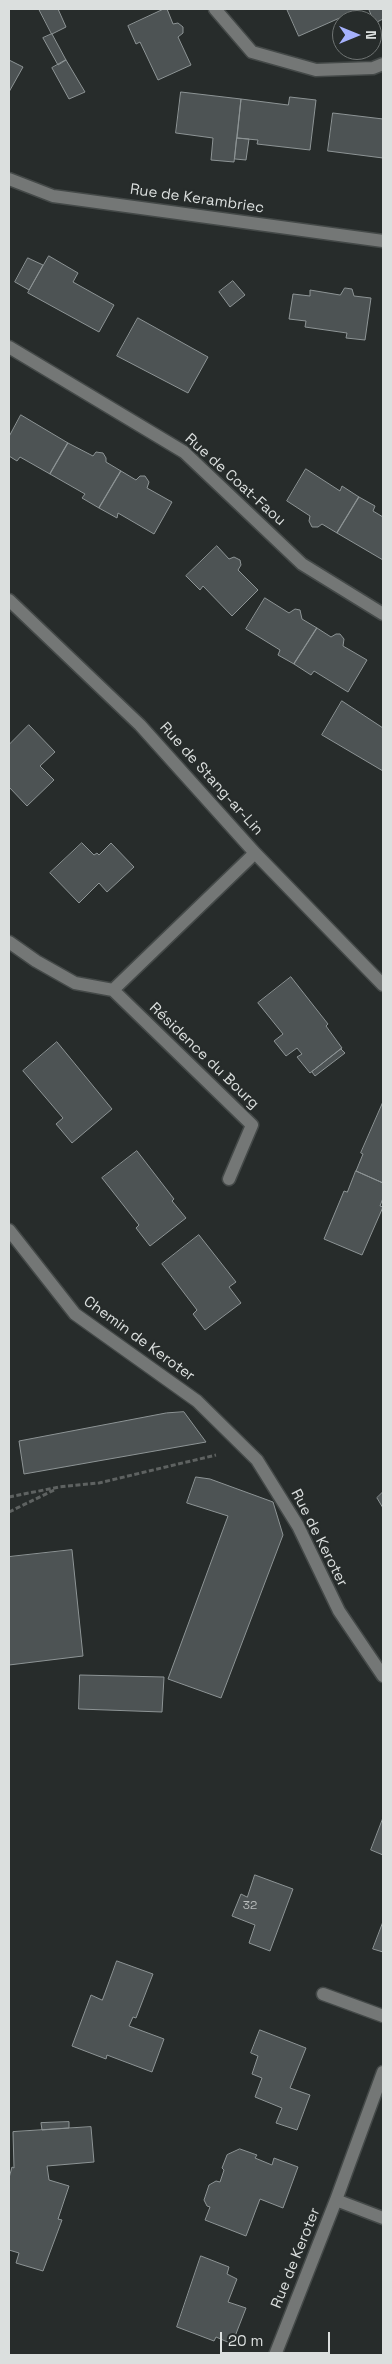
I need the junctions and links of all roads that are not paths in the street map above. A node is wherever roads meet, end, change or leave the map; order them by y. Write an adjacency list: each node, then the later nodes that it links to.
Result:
1 (215, 9): 2 (street)
2 (383, 64)
3 (9, 179): 4 (street, Rue de Kerambriec)
4 (383, 241)
5 (9, 347): 7 (street, Rue de Coat-Faou)
6 (9, 600): 8 (street, Rue de Stang-ar-Lin)
7 (383, 614)
8 (255, 853): 10 (street, Rue de Stang-ar-Lin); 11 (street)
9 (9, 942): 11 (street)
10 (383, 985)
11 (113, 990): 12 (street, Résidence du Bourg)
12 (229, 1179)
13 (9, 1230): 14 (street, Chemin de Keroter)
14 (197, 1401): 15 (street, Rue de Keroter)
15 (383, 1676)
16 (323, 1994): 17 (street)
17 (383, 2016)
18 (383, 2072): 19 (street, Rue de Keroter)
19 (336, 2200): 20 (street, Rue de Keroter); 21 (street, Rue de Keroter)
20 (383, 2218)
21 (274, 2355)

